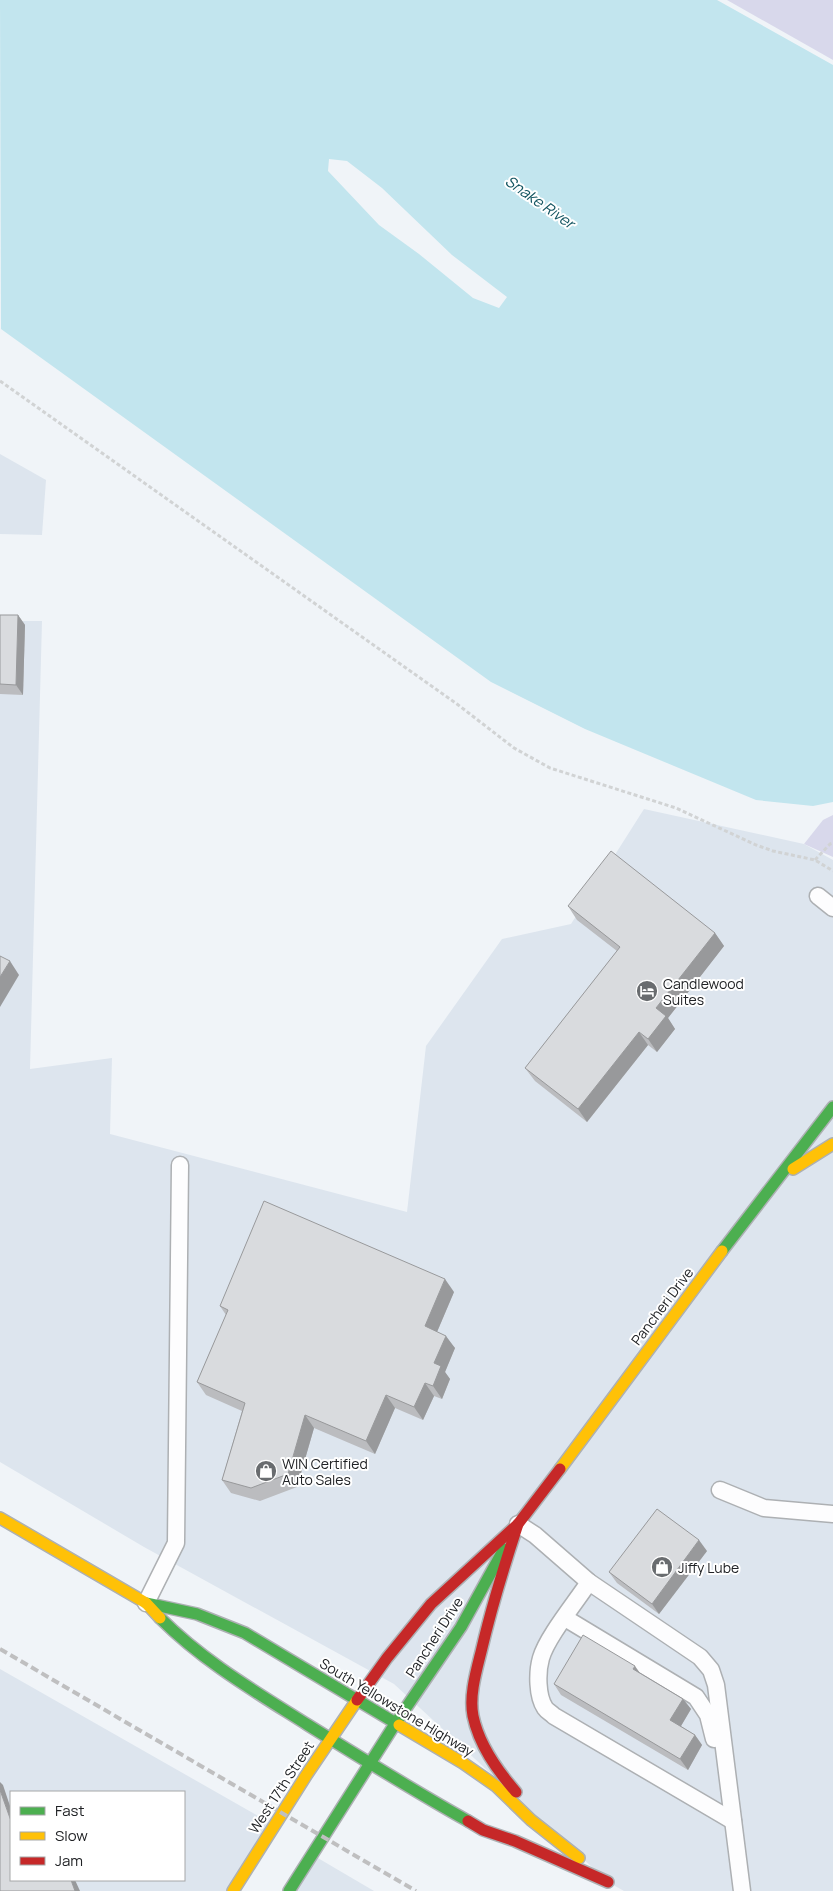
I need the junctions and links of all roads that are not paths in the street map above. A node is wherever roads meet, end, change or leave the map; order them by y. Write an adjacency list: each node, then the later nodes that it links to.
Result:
1 (818, 896): 2 (lane)
2 (833, 908)
3 (833, 1107): 6 (main road, Pancheri Drive)
4 (833, 1144): 6 (main road)
5 (180, 1165): 12 (lane)
6 (779, 1178): 10 (main road, Pancheri Drive)
7 (720, 1490): 8 (lane)
8 (833, 1514)
9 (0, 1518): 12 (main road, South Yellowstone Highway)
10 (518, 1524): 11 (lane); 14 (main road, Pancheri Drive); 15 (main road, Pancheri Drive); 20 (main road)
11 (590, 1582): 13 (lane); 18 (lane)
12 (146, 1604): 14 (main road, South Yellowstone Highway); 16 (main road, South Yellowstone Highway)
13 (564, 1618): 18 (lane); 19 (lane)
14 (356, 1700): 15 (main road, South Yellowstone Highway); 16 (main road, West 17th Street)
15 (395, 1724): 17 (main road, Pancheri Drive); 20 (main road, South Yellowstone Highway)
16 (330, 1739): 17 (main road, South Yellowstone Highway); 21 (main road, West 17th Street)
17 (369, 1763): 20 (main road, South Yellowstone Highway); 22 (main road)
18 (727, 1776): 19 (lane)
19 (733, 1821): 23 (lane)
20 (612, 1884)
21 (233, 1891)
22 (289, 1891)
23 (742, 1891)

